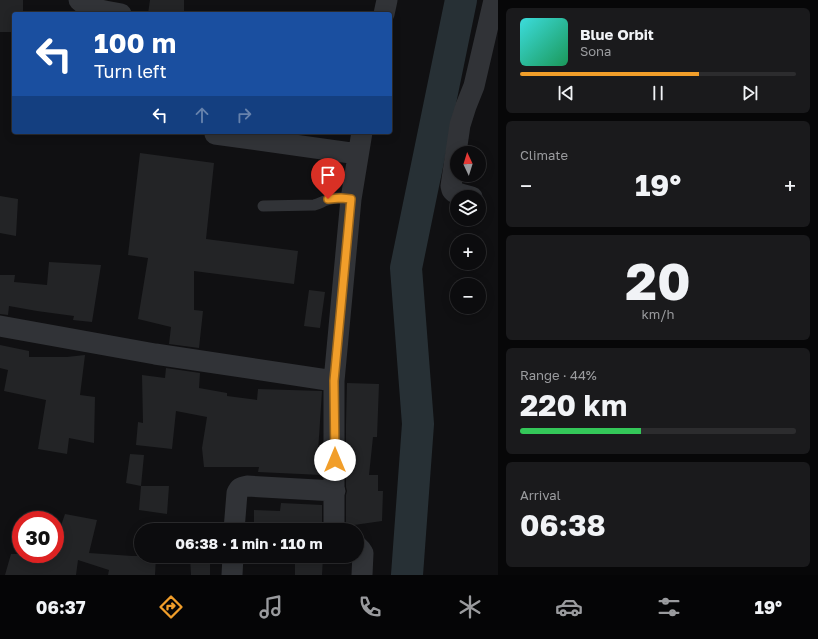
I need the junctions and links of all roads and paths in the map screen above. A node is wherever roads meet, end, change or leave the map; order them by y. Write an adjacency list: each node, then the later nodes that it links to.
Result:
1 (79, 0): 4 (street)
2 (387, 0): 5 (street)
3 (494, 0): 9 (street)
4 (111, 12)
5 (384, 12)
6 (215, 134): 8 (street)
7 (362, 134): 8 (street)
8 (358, 154): 10 (street)
9 (452, 190)
10 (351, 199): 11 (lane); 13 (street)
11 (263, 206)
12 (0, 326): 13 (street)
13 (334, 381): 14 (street)
14 (335, 491): 15 (street); 16 (street)
15 (235, 523)
16 (334, 523)
17 (233, 563): 19 (street)
18 (363, 563): 20 (street)
19 (232, 575)
20 (362, 575)

